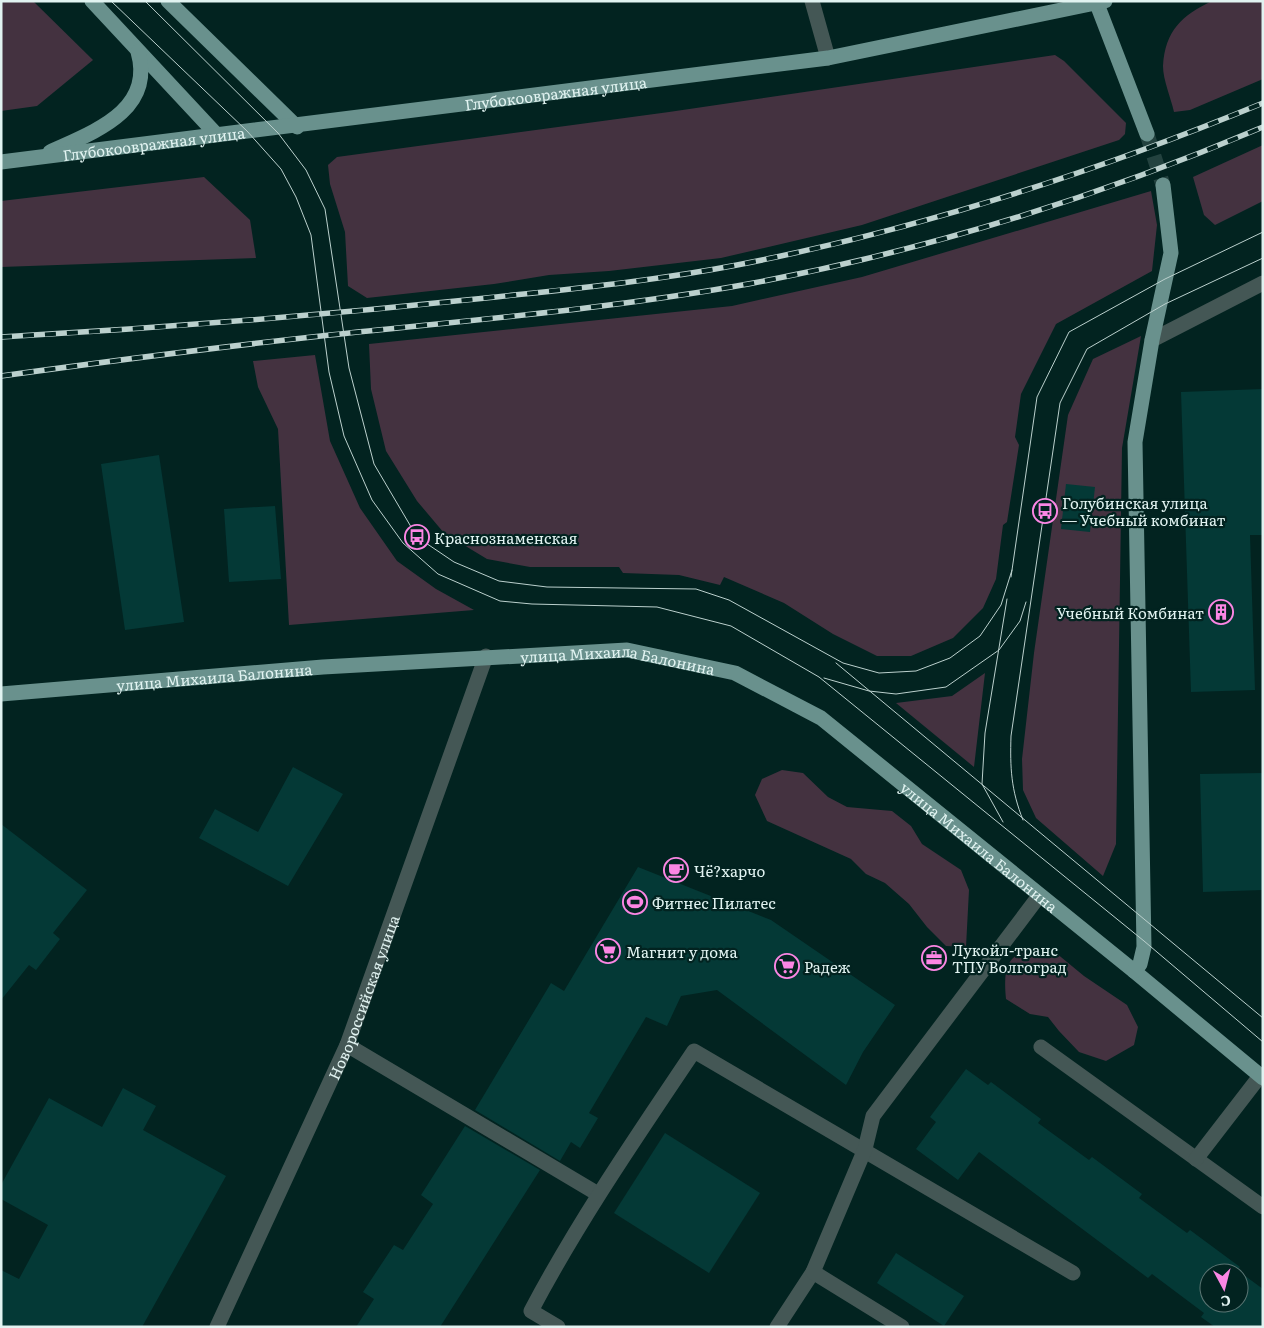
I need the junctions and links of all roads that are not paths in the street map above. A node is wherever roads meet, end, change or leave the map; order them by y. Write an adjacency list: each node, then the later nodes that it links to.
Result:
1 (92, 1): 5 (main road)
2 (168, 1): 7 (main road)
3 (812, 1): 6 (street)
4 (1101, 3): 6 (main road, Глубокоовражная улица); 9 (main road)
5 (138, 50): 8 (main road); 10 (main road)
6 (828, 58): 7 (main road, Глубокоовражная улица)
7 (297, 127): 8 (main road, Глубокоовражная улица)
8 (216, 134): 10 (main road, Глубокоовражная улица)
9 (1147, 134)
10 (35, 158): 11 (main road, Глубокоовражная улица)
11 (1, 162)
12 (1163, 185): 14 (main road)
13 (1263, 283): 14 (street)
14 (1152, 340): 18 (main road)
15 (486, 656): 16 (main road, улица Михаила Балонина); 17 (main road, улица Михаила Балонина); 19 (street, Новороссийская улица)
16 (1, 694)
17 (1039, 896): 18 (main road, улица Михаила Балонина); 22 (street)
18 (1134, 971): 21 (main road, улица Михаила Балонина)
19 (347, 1045): 24 (street); 28 (street, Новороссийская улица)
20 (1041, 1047): 23 (street)
21 (1261, 1077): 23 (street)
22 (865, 1150): 24 (street); 26 (street); 27 (street)
23 (1196, 1159): 25 (street)
24 (598, 1194): 29 (street)
25 (1263, 1207)
26 (813, 1272): 30 (street); 31 (street)
27 (1073, 1273)
28 (217, 1327)
29 (558, 1327)
30 (777, 1327)
31 (902, 1327)

